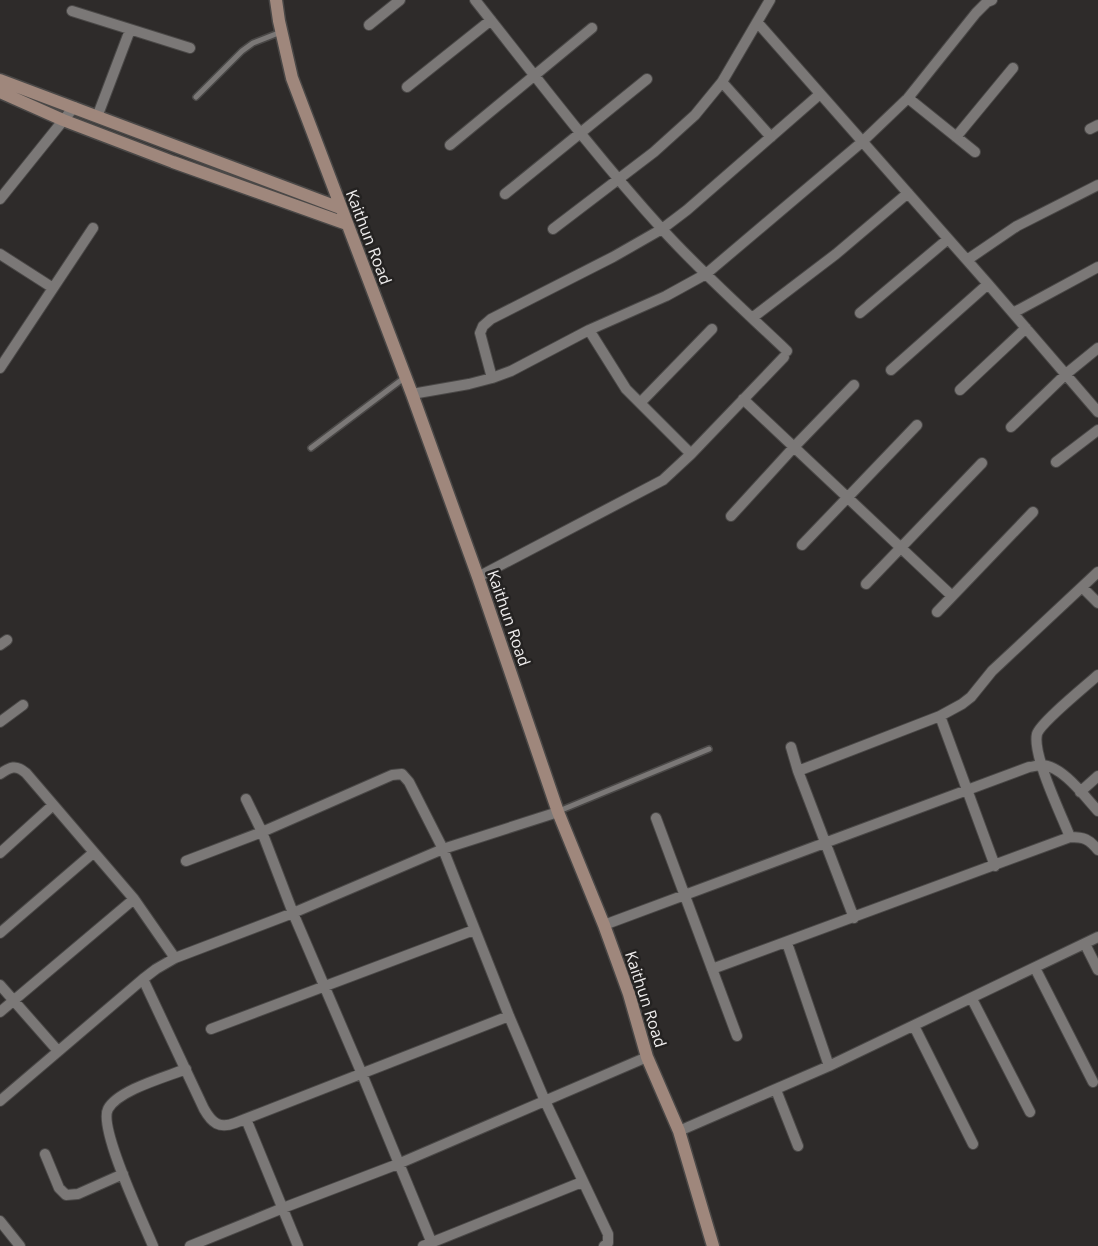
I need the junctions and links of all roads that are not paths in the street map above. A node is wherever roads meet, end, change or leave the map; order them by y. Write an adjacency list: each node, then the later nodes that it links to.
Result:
1 (276, 0): 12 (street, Kaithun Road)
2 (400, 0): 9 (street)
3 (475, 0): 7 (street)
4 (770, 0): 8 (street)
5 (988, 1): 23 (street)
6 (72, 11): 11 (street)
7 (491, 20): 15 (street); 19 (street)
8 (757, 22): 18 (street); 21 (street)
9 (370, 25)
10 (592, 28): 15 (street)
11 (130, 30): 13 (street); 25 (street)
12 (281, 32): 22 (lane); 38 (street, Kaithun Road)
13 (190, 48)
14 (1013, 68): 29 (street)
15 (535, 75): 27 (street); 31 (street)
16 (647, 79): 27 (street)
17 (0, 80): 24 (street)
18 (722, 82): 28 (street); 33 (street)
19 (407, 87)
20 (0, 92): 26 (street)
21 (820, 94): 28 (street); 30 (street)
22 (196, 97)
23 (908, 98): 29 (street); 30 (street)
24 (74, 107): 25 (street); 26 (street)
25 (97, 117): 38 (street)
26 (64, 120): 37 (street); 39 (street)
27 (580, 133): 33 (street); 36 (street)
28 (770, 137): 42 (street)
29 (956, 137): 32 (street)
30 (862, 142): 35 (street); 47 (street)
31 (450, 145)
32 (974, 152)
33 (620, 180): 41 (street); 42 (street)
34 (1098, 185): 45 (street)
35 (908, 193): 43 (street); 52 (street)
36 (505, 194)
37 (0, 199)
38 (340, 208): 39 (street, Kaithun Road)
39 (347, 224): 60 (street, Kaithun Road)
40 (92, 228): 49 (street)
41 (553, 229)
42 (662, 229): 47 (street); 61 (street)
43 (948, 239): 45 (street); 50 (street)
44 (0, 254): 49 (street)
45 (967, 260): 48 (street)
46 (1098, 266): 51 (street)
47 (706, 274): 52 (street); 55 (street)
48 (988, 284): 51 (street); 58 (street)
49 (53, 288): 57 (street)
50 (860, 313)
51 (1013, 313): 53 (street)
52 (752, 318): 65 (street)
53 (1026, 328): 59 (street); 63 (street)
54 (712, 329): 66 (street)
55 (589, 330): 61 (street); 66 (street)
56 (1098, 348): 59 (street)
57 (0, 368)
58 (891, 370)
59 (1066, 374): 67 (street); 69 (street)
60 (406, 377): 64 (street, Kaithun Road); 72 (lane)
61 (492, 378): 64 (street)
62 (854, 385): 71 (street)
63 (960, 390)
64 (412, 394): 82 (street, Kaithun Road)
65 (743, 399): 71 (street); 73 (street)
66 (640, 403): 73 (street)
67 (1098, 412)
68 (917, 425): 76 (street)
69 (1011, 427)
70 (1098, 430): 74 (street)
71 (794, 447): 76 (street); 78 (street)
72 (311, 448)
73 (691, 454): 82 (street)
74 (1056, 462)
75 (982, 463): 80 (street)
76 (847, 497): 79 (street); 80 (street)
77 (1033, 512): 85 (street)
78 (731, 516)
79 (802, 544)
80 (900, 548): 83 (street); 85 (street)
81 (1098, 572): 84 (street)
82 (478, 577): 103 (street, Kaithun Road)
83 (866, 584)
84 (1082, 587): 86 (street); 90 (street)
85 (952, 596): 87 (street)
86 (1098, 603)
87 (937, 612)
88 (1098, 675): 94 (street)
89 (23, 704): 91 (street)
90 (940, 716): 95 (street); 98 (street)
91 (0, 722)
92 (791, 746): 95 (street)
93 (709, 750): 103 (lane)
94 (1042, 765): 98 (street); 99 (street); 106 (street)
95 (798, 771): 107 (street)
96 (1, 772): 101 (street)
97 (1098, 776): 99 (street)
98 (966, 791): 107 (street); 113 (street)
99 (1080, 792): 102 (street)
100 (246, 799): 105 (street)
101 (53, 805): 110 (street); 111 (street)
102 (1098, 811)
103 (558, 812): 108 (street); 118 (street, Kaithun Road)
104 (656, 818): 114 (street)
105 (262, 832): 108 (street); 112 (street); 116 (street)
106 (1070, 837): 109 (street); 113 (street)
107 (825, 844): 114 (street); 117 (street)
108 (443, 849): 116 (street); 119 (street)
109 (1098, 850)
110 (0, 853)
111 (93, 853): 115 (street); 120 (street)
112 (186, 861)
113 (995, 866): 117 (street)
114 (684, 896): 118 (street); 126 (street)
115 (134, 899): 124 (street); 132 (street)
116 (293, 913): 124 (street); 130 (street)
117 (854, 918): 122 (street)
118 (604, 925): 139 (street, Kaithun Road)
119 (474, 930): 130 (street); 134 (street)
120 (0, 933)
121 (1098, 937): 123 (street)
122 (787, 943): 126 (street); 140 (street)
123 (1085, 944): 125 (street); 127 (street)
124 (175, 958): 128 (street)
125 (1035, 968): 131 (street); 143 (street)
126 (712, 969): 137 (street)
127 (1098, 970)
128 (143, 979): 138 (street); 141 (street)
129 (0, 985): 132 (street)
130 (324, 986): 136 (street); 142 (street)
131 (972, 999): 135 (street); 147 (street)
132 (14, 1001): 133 (street); 138 (street)
133 (0, 1012)
134 (509, 1016): 142 (street); 146 (street)
135 (914, 1026): 140 (street); 150 (street)
136 (211, 1029)
137 (736, 1036)
138 (58, 1051): 145 (street)
139 (647, 1057): 146 (street); 149 (street, Kaithun Road)
140 (829, 1066): 144 (street)
141 (186, 1069): 148 (street); 154 (street)
142 (362, 1074): 148 (street); 153 (street)
143 (1093, 1082)
144 (776, 1090): 149 (street); 151 (street)
145 (0, 1101)
146 (545, 1101): 153 (street); 155 (street)
147 (1030, 1112)
148 (246, 1119): 156 (street)
149 (678, 1131): 164 (street, Kaithun Road)
150 (974, 1144)
151 (798, 1146)
152 (46, 1154): 154 (street)
153 (398, 1164): 156 (street); 158 (street)
154 (123, 1174): 160 (street)
155 (582, 1182): 158 (street); 163 (street)
156 (283, 1208): 161 (street); 162 (street)
157 (0, 1221): 159 (street)
158 (429, 1245)
159 (20, 1246)
160 (153, 1246)
161 (190, 1246)
162 (298, 1246)
163 (604, 1246)
164 (713, 1246)

